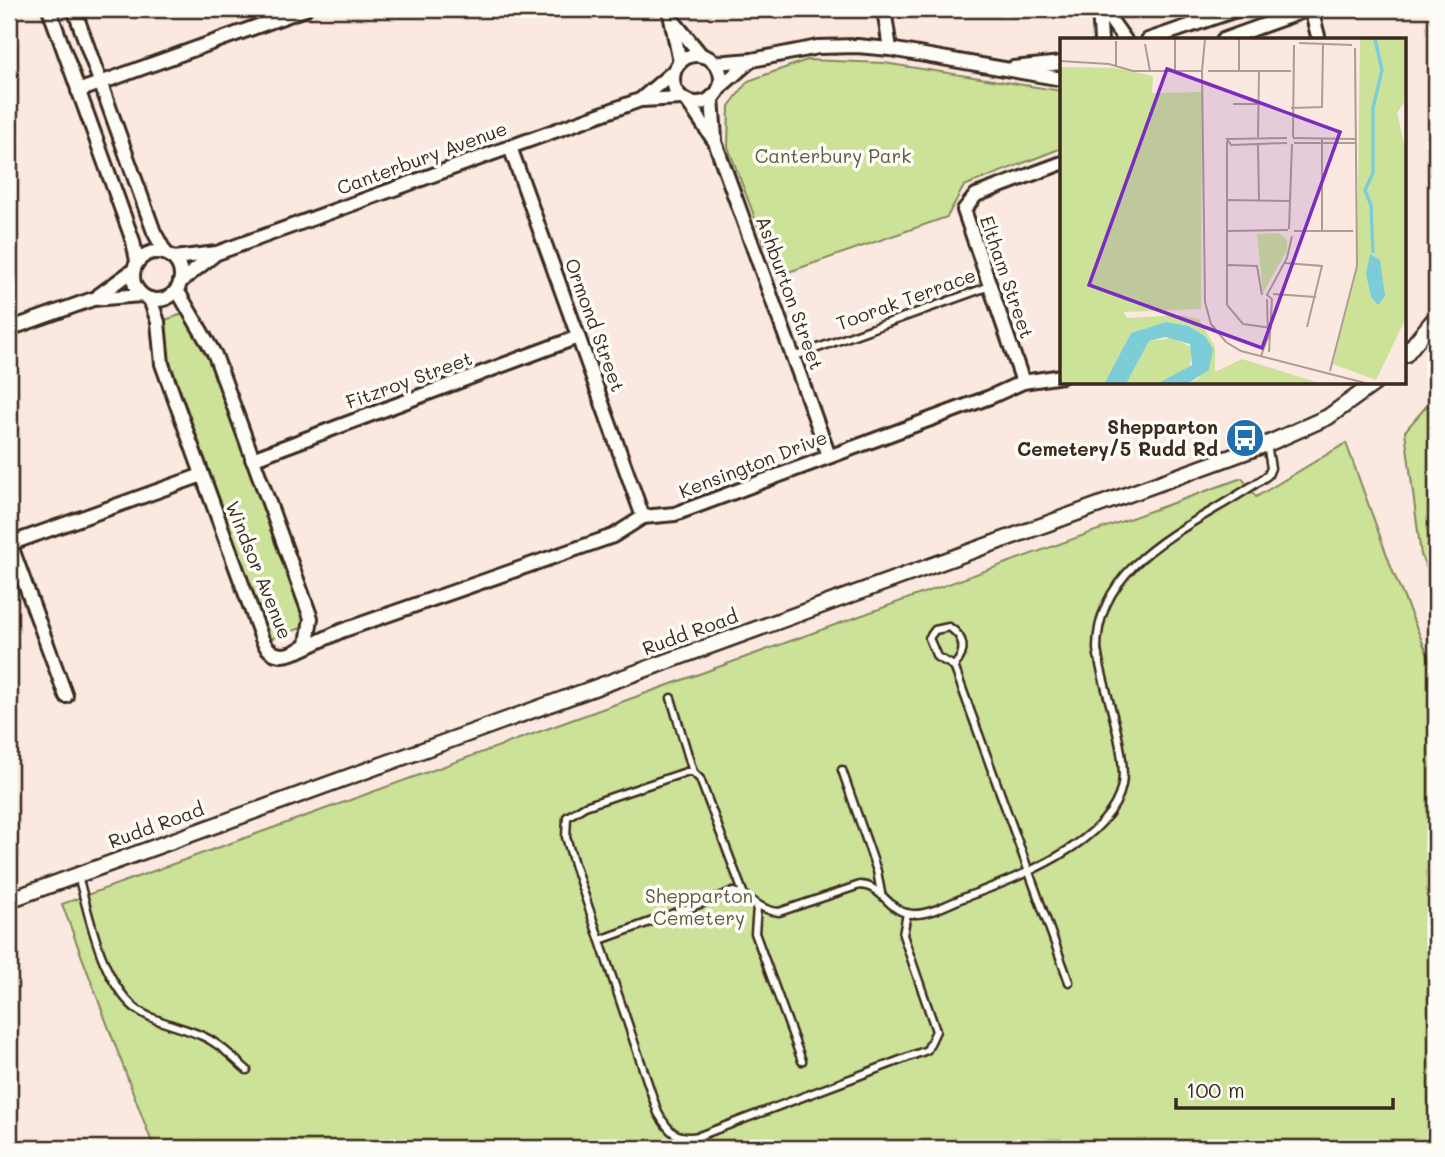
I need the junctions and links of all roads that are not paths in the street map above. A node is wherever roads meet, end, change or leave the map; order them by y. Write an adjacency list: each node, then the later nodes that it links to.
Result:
1 (49, 9): 22 (street)
2 (74, 9): 21 (street)
3 (305, 9): 21 (street)
4 (884, 9): 14 (street)
5 (1101, 9): 9 (street); 10 (street)
6 (1239, 9): 11 (street)
7 (1310, 9): 12 (street); 13 (street)
8 (671, 15): 15 (street); 18 (street)
9 (1101, 38)
10 (1124, 38)
11 (1154, 38)
12 (1229, 38)
13 (1318, 38)
14 (890, 48): 16 (street); 19 (street)
15 (708, 59): 16 (street); 18 (street); 23 (street)
16 (752, 60): 23 (street)
17 (1060, 63): 19 (street)
18 (677, 67): 24 (street, Canterbury Avenue); 25 (street)
19 (999, 69): 20 (street)
20 (1060, 79)
21 (100, 83): 22 (street); 30 (street)
22 (78, 91): 31 (street)
23 (716, 92): 25 (street); 26 (street, Ashburton Street)
24 (640, 100): 25 (street, Canterbury Avenue); 27 (street, Canterbury Avenue)
25 (685, 100): 26 (street, Ashburton Street)
26 (715, 142): 40 (street, Ashburton Street)
27 (510, 147): 29 (street, Canterbury Avenue); 38 (street, Ormond Street)
28 (1060, 164): 33 (street, Eltham Street)
29 (217, 253): 30 (street, Canterbury Avenue); 32 (street, Canterbury Avenue)
30 (170, 255): 31 (street); 32 (street)
31 (135, 266): 34 (street); 35 (street)
32 (179, 286): 34 (street); 46 (street, Windsor Avenue)
33 (990, 286): 40 (lane, Toorak Terrace); 42 (street, Eltham Street)
34 (145, 297): 35 (street); 47 (street, Windsor Avenue)
35 (93, 299): 37 (street)
36 (1436, 317): 39 (street)
37 (9, 329)
38 (578, 337): 46 (street, Fitzroy Street); 48 (street, Ormond Street)
39 (1406, 354)
40 (793, 357): 45 (street, Ashburton Street)
41 (1060, 376): 42 (street, Kensington Drive)
42 (1023, 382): 45 (street, Kensington Drive)
43 (1372, 385): 44 (street, Rudd Road)
44 (1266, 444): 58 (lane); 59 (street, Rudd Road)
45 (829, 456): 48 (street, Kensington Drive)
46 (253, 459): 50 (street, Windsor Avenue)
47 (202, 475): 49 (street); 52 (street, Windsor Avenue)
48 (643, 517): 51 (street, Kensington Drive)
49 (10, 543): 54 (street)
50 (311, 618): 51 (street); 52 (street, Windsor Avenue)
51 (341, 631): 52 (street, Kensington Drive)
52 (298, 651)
53 (954, 666): 53 (lane); 58 (lane)
54 (66, 696)
55 (671, 698): 57 (lane)
56 (842, 770): 60 (lane)
57 (693, 772): 61 (lane); 65 (lane)
58 (1028, 872): 64 (lane); 66 (lane)
59 (77, 874): 62 (street, Rudd Road); 68 (lane)
60 (881, 893): 63 (lane); 64 (lane)
61 (745, 896): 63 (lane); 65 (lane)
62 (9, 900)
63 (757, 906): 67 (lane)
64 (907, 913): 65 (lane)
65 (600, 940)
66 (1069, 982)
67 (802, 1061)
68 (247, 1070)

